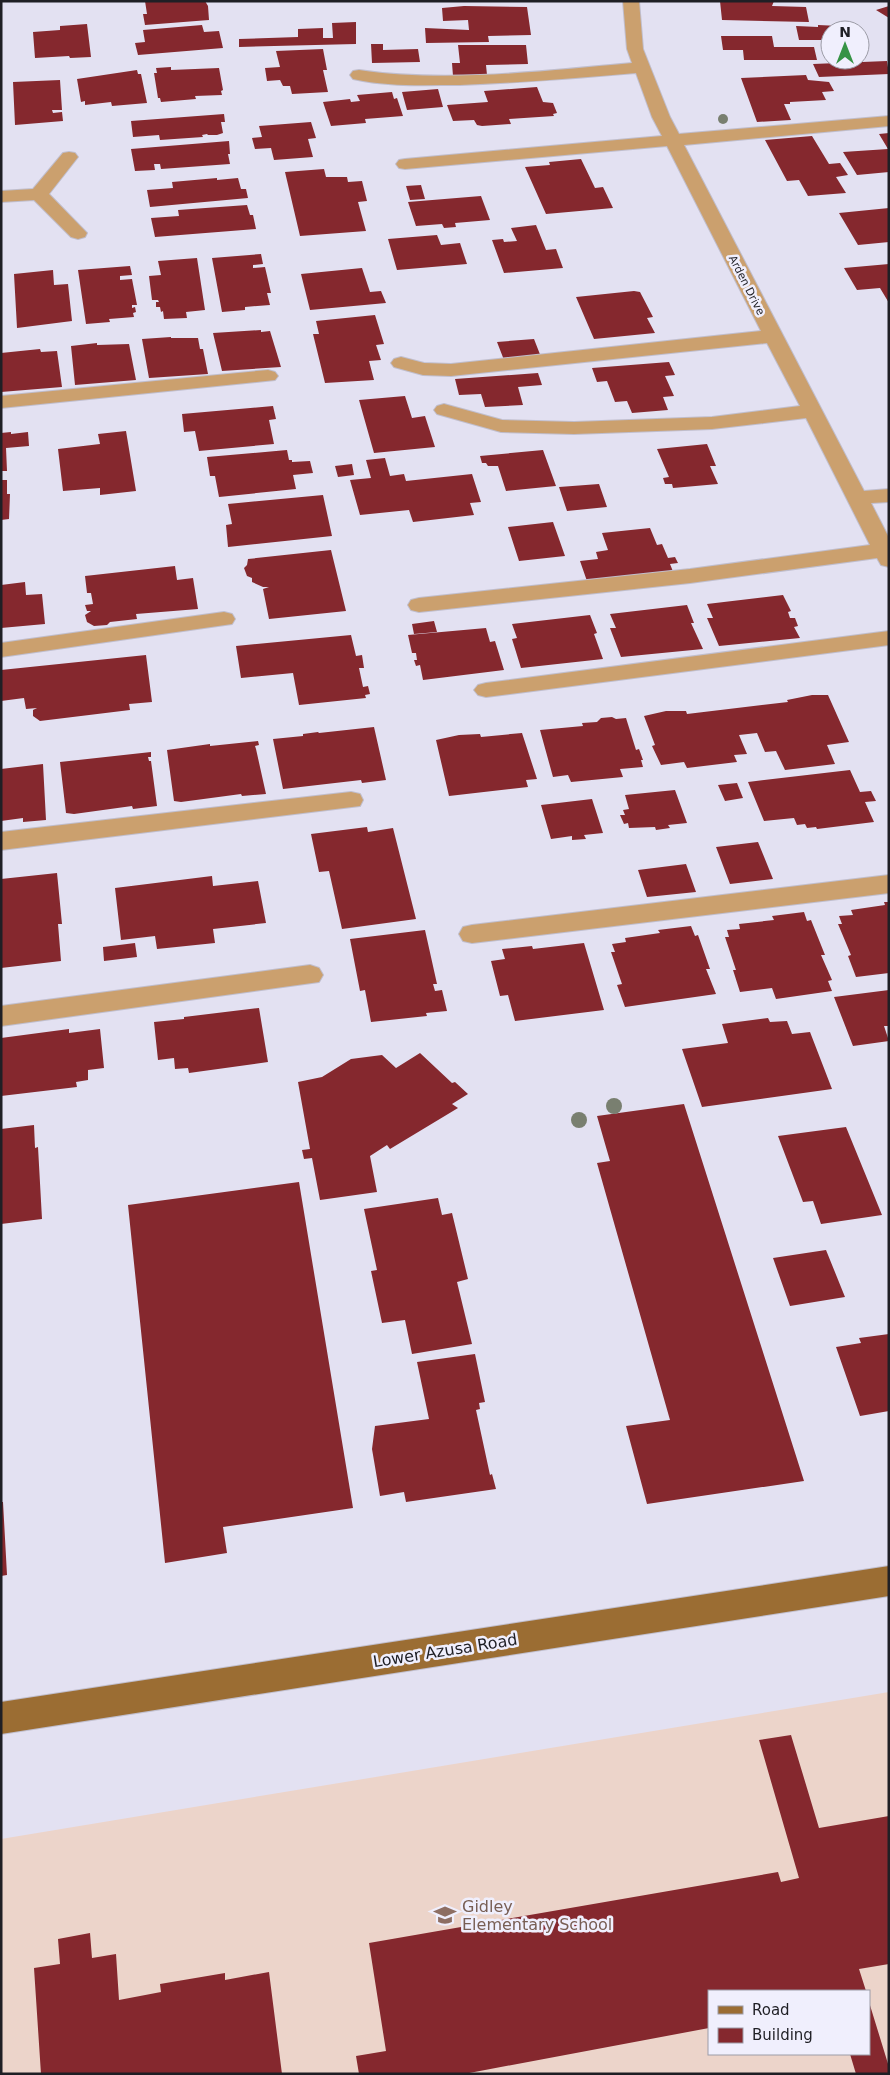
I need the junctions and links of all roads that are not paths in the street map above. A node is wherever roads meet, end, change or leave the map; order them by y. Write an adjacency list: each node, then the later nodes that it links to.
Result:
1 (631, 1): 2 (street, Arden Drive)
2 (642, 67): 3 (street); 5 (street, Arden Drive)
3 (359, 75)
4 (889, 121): 5 (street)
5 (673, 140): 7 (street); 11 (street, Arden Drive)
6 (69, 157): 8 (street)
7 (405, 164)
8 (39, 194): 9 (street); 10 (street)
9 (1, 197)
10 (78, 233)
11 (773, 336): 12 (street); 16 (street, Arden Drive)
12 (401, 363)
13 (268, 376): 14 (street)
14 (1, 402)
15 (444, 410): 16 (street)
16 (812, 411): 18 (street, Arden Drive)
17 (889, 495): 18 (street)
18 (857, 498): 19 (street, Arden Drive)
19 (886, 555): 20 (street)
20 (419, 605)
21 (224, 619): 23 (street)
22 (889, 638): 24 (street)
23 (1, 650)
24 (486, 690)
25 (351, 800): 26 (street)
26 (1, 841)
27 (889, 884): 28 (street)
28 (472, 934)
29 (310, 975): 30 (street)
30 (1, 1016)
31 (889, 1581): 32 (main road, Lower Azusa Road)
32 (1, 1718)

